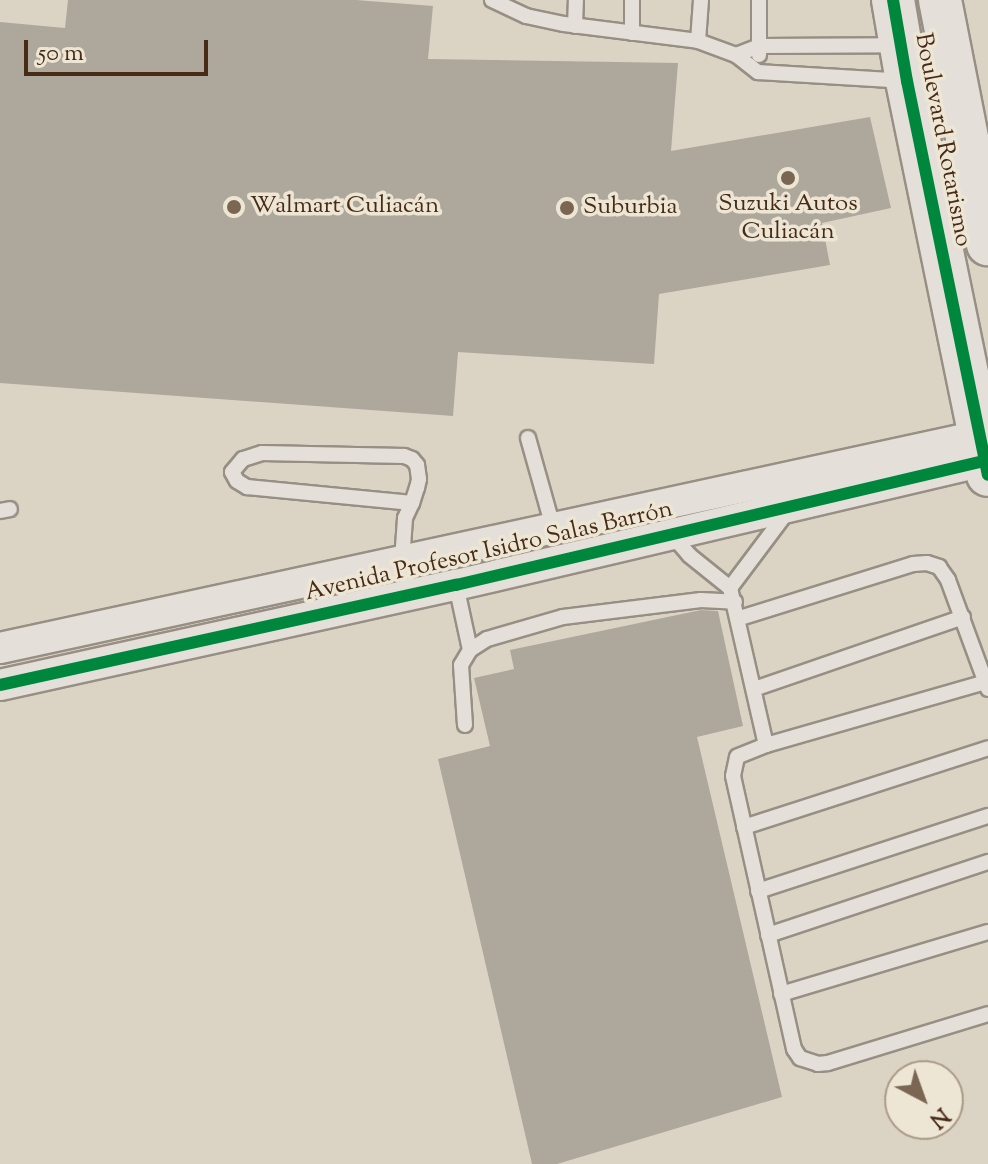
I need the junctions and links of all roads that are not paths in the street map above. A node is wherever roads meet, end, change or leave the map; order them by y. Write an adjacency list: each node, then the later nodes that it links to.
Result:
1 (492, 0): 8 (lane)
2 (576, 0): 9 (lane)
3 (632, 0): 10 (lane)
4 (701, 0): 11 (lane)
5 (759, 0): 12 (lane)
6 (893, 0): 15 (street, Boulevard Rotarismo)
7 (940, 0): 14 (street, Boulevard Rotarismo)
8 (511, 5): 9 (lane)
9 (575, 26): 10 (lane)
10 (632, 33): 11 (lane)
11 (698, 41): 13 (lane)
12 (759, 46): 13 (lane); 15 (lane); 16 (lane)
13 (736, 55): 16 (lane)
14 (952, 60): 15 (lane); 15 (lane); 17 (street, Boulevard Rotarismo)
15 (904, 63): 16 (lane); 19 (street, Boulevard Rotarismo)
16 (758, 72)
17 (988, 244)
18 (528, 438): 22 (lane)
19 (985, 453): 21 (street, Avenida Profesor Isidro Salas Barrón); 22 (street, Avenida Profesor Isidro Salas Barrón)
20 (412, 503): 20 (lane); 24 (lane)
21 (792, 504): 23 (street, Avenida Profesor Isidro Salas Barrón); 27 (lane)
22 (553, 527): 24 (street, Avenida Profesor Isidro Salas Barrón)
23 (671, 534): 25 (street, Avenida Profesor Isidro Salas Barrón); 27 (lane)
24 (406, 561): 26 (lane); 30 (street, Avenida Profesor Isidro Salas Barrón)
25 (456, 585): 26 (street, Avenida Profesor Isidro Salas Barrón); 31 (lane)
26 (409, 594): 32 (street, Avenida Profesor Isidro Salas Barrón)
27 (732, 595): 29 (lane); 31 (lane)
28 (963, 617): 29 (lane); 33 (lane); 34 (lane)
29 (740, 618): 34 (lane)
30 (0, 648)
31 (470, 650): 35 (lane)
32 (0, 685)
33 (987, 686): 36 (lane)
34 (754, 689): 36 (lane)
35 (465, 725)
36 (766, 745): 39 (lane)
37 (988, 748): 39 (lane)
38 (988, 816): 41 (lane)
39 (744, 827): 41 (lane)
40 (988, 862): 43 (lane)
41 (758, 891): 43 (lane)
42 (988, 932): 44 (lane)
43 (768, 935): 44 (lane)
44 (781, 994): 45 (lane)
45 (988, 1014)

